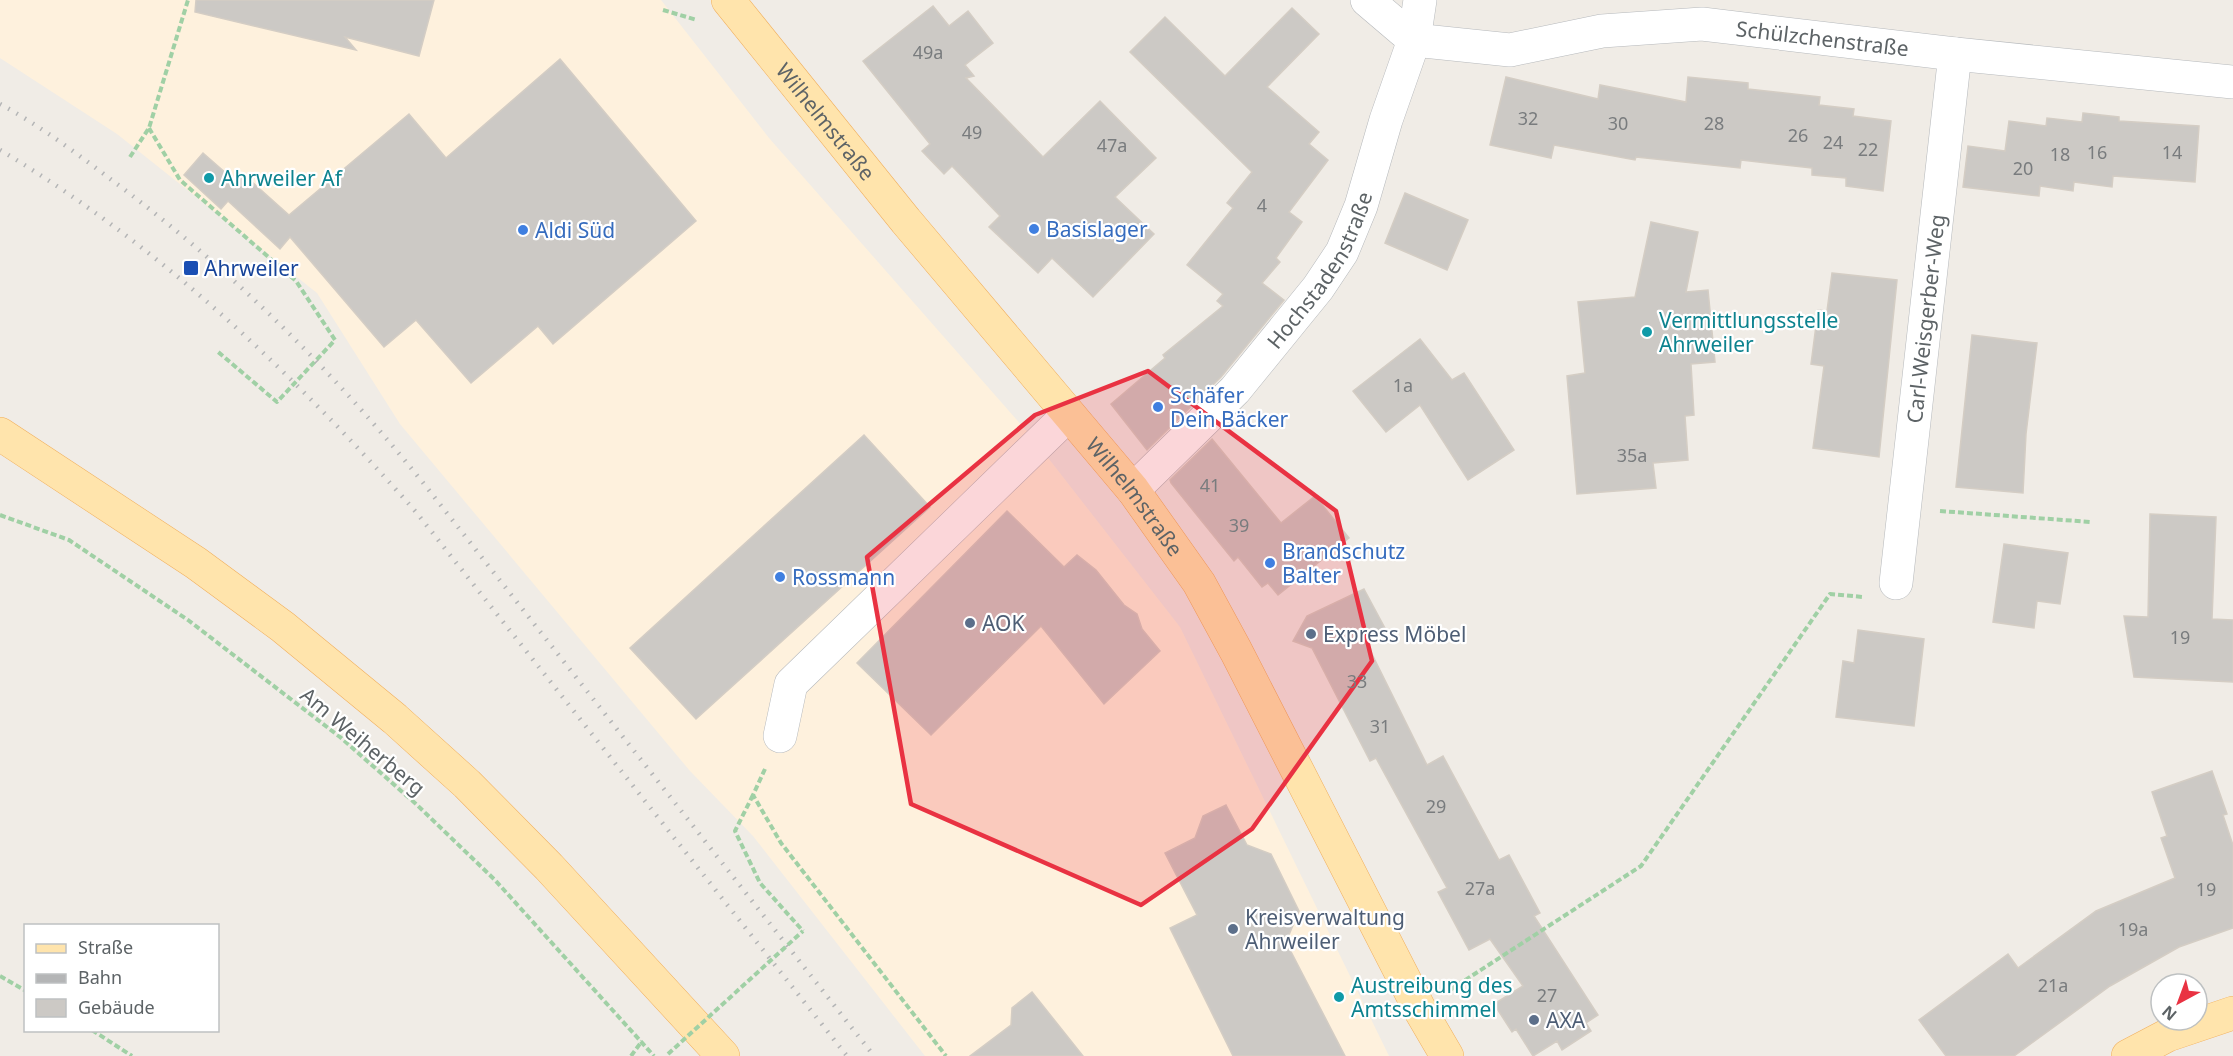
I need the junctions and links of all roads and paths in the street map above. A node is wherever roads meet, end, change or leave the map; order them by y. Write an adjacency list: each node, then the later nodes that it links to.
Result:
1 (188, 0): 8 (path)
2 (728, 0): 11 (main road, Wilhelmstraße)
3 (1367, 0): 5 (street)
4 (1420, 0): 5 (street, Hochstadenstraße)
5 (1414, 40): 6 (street, Schülzchenstraße); 13 (street, Hochstadenstraße)
6 (1954, 54): 7 (street, Schülzchenstraße); 14 (street, Carl-Weisgerber-Weg)
7 (2233, 82)
8 (149, 128): 9 (path); 10 (path)
9 (130, 157)
10 (217, 351)
11 (1068, 415): 13 (main road, Wilhelmstraße); 18 (street)
12 (0, 434): 30 (main road)
13 (1133, 490): 22 (main road, Wilhelmstraße)
14 (1903, 508): 16 (path); 17 (street, Carl-Weisgerber-Weg)
15 (0, 515): 25 (path, Am Weiherberg)
16 (2091, 522)
17 (1896, 583): 22 (path)
18 (780, 736): 19 (path)
19 (753, 795): 26 (path, bridge); 31 (path)
20 (0, 976): 21 (path)
21 (24, 990)
22 (1420, 1010): 32 (main road, Wilhelmstraße)
23 (2233, 1013): 33 (main road)
24 (95, 1032): 27 (path)
25 (642, 1041): 28 (path); 29 (path, Am Weiherberg)
26 (667, 1055)
27 (132, 1056)
28 (631, 1056)
29 (654, 1056)
30 (723, 1056)
31 (946, 1056)
32 (1448, 1056)
33 (2128, 1056)

